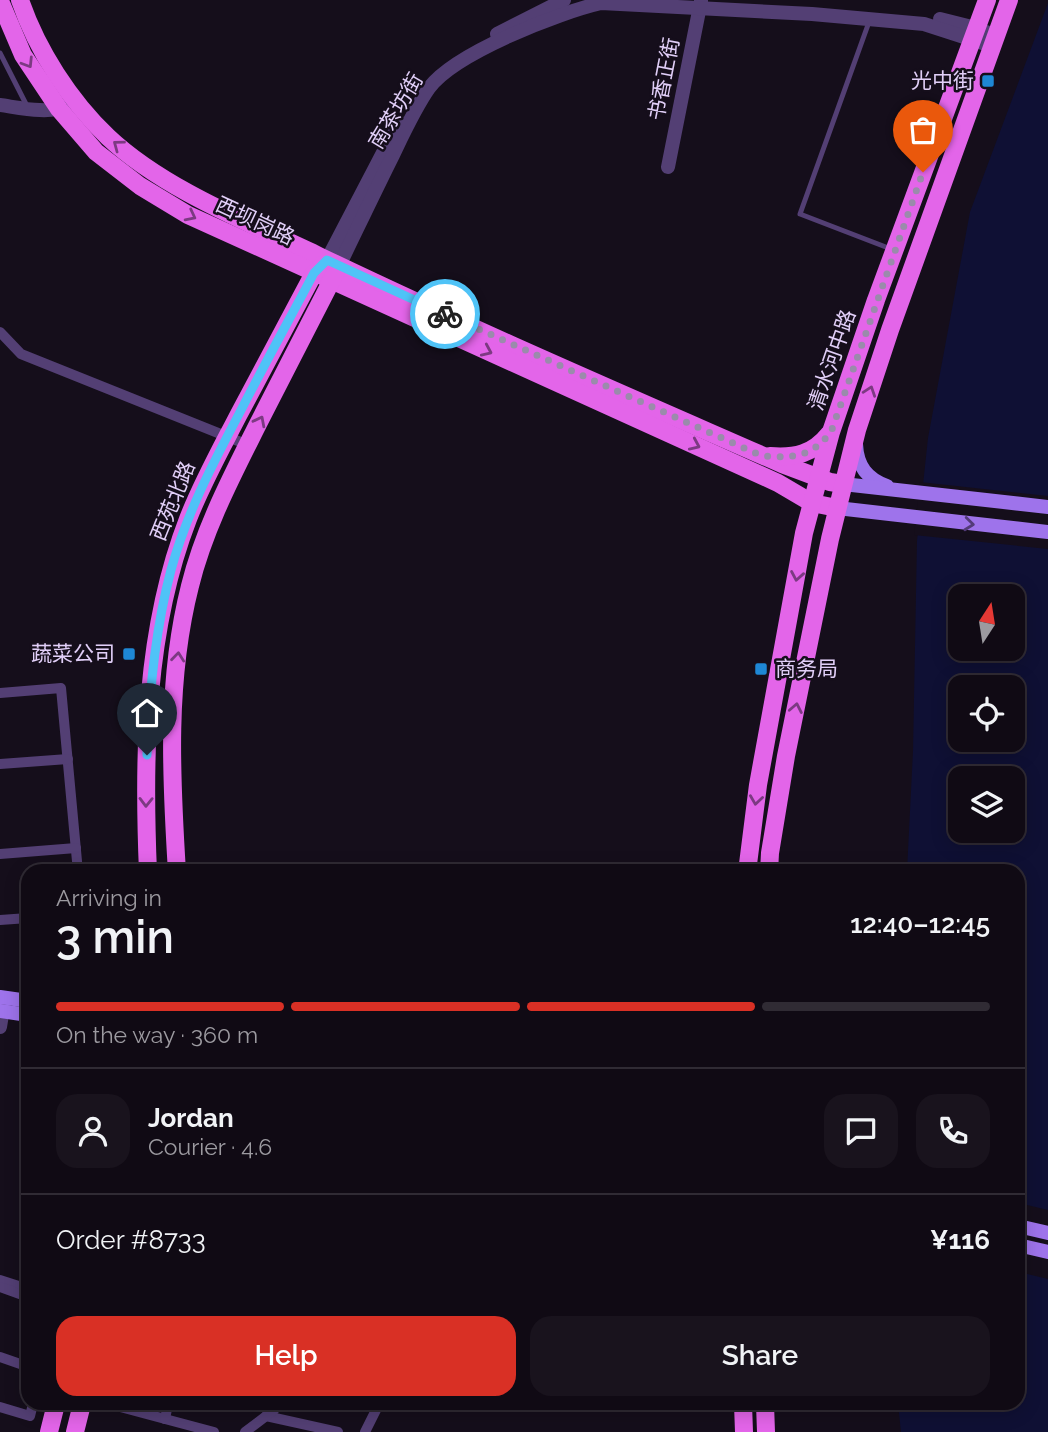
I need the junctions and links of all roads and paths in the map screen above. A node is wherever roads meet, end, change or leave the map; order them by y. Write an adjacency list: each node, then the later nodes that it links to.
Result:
1 (20, 0): 13 (main road, 西坝岗路)
2 (564, 0): 18 (street, 南茶坊街)
3 (733, 0): 10 (street, 南茶坊街)
4 (987, 0): 10 (main road, 清水河中路)
5 (1009, 0): 11 (main road, 清水河中路)
6 (0, 1): 13 (main road, 西坝岗路, one-way to 13)
7 (615, 2): 8 (street, 南茶坊街); 18 (street, 南茶坊街)
8 (701, 4): 9 (street, 南茶坊街); 16 (street, 书香正街)
9 (870, 19): 10 (street, 南茶坊街); 17 (lane)
10 (974, 33): 11 (street, 南茶坊街); 17 (main road, 清水河中路)
11 (994, 41): 23 (main road, 清水河中路, one-way to 11)
12 (0, 53): 15 (lane)
13 (66, 104): 15 (street); 18 (main road, 西坝岗路)
14 (0, 105): 15 (street)
15 (29, 108)
16 (668, 167)
17 (894, 250): 21 (main road, 清水河中路)
18 (328, 270): 22 (main road, 西苑北路); 24 (main road, one-way to 18); 25 (main road, 西坝岗路); 26 (main road, 西坝岗路, one-way to 26)
19 (0, 332): 20 (street)
20 (5, 346): 22 (street)
21 (831, 432): 25 (main road); 28 (main road, 清水河中路)
22 (227, 436): 24 (street); 40 (main road, 西苑北路, one-way to 40)
23 (855, 437): 27 (main road); 28 (main road, 清水河中路)
24 (248, 445): 41 (main road, one-way to 24)
25 (762, 456): 28 (main road, 西坝岗路)
26 (778, 483): 28 (main road, 西坝岗路); 32 (main road)
27 (903, 492): 28 (main road); 29 (main road)
28 (828, 493): 30 (main road); 32 (main road, 清水河中路); 33 (main road, 清水河中路)
29 (1048, 507)
30 (865, 512): 31 (main road, one-way to 31); 33 (main road)
31 (1048, 532)
32 (804, 533): 42 (main road, 清水河中路, one-way to 42)
33 (830, 539): 43 (main road, 清水河中路, one-way to 33)
34 (0, 693): 35 (street)
35 (68, 759): 36 (street); 37 (street)
36 (0, 764)
37 (76, 848): 38 (street); 39 (street)
38 (0, 854)
39 (77, 864)
40 (148, 864)
41 (176, 864)
42 (748, 864)
43 (769, 864)
44 (21, 918): 45 (street)
45 (0, 919)
46 (21, 1002): 47 (main road)
47 (2, 1004): 48 (main road); 49 (street)
48 (21, 1012)
49 (0, 1027)
50 (1025, 1228): 51 (main road)
51 (1048, 1233)
52 (1025, 1247): 53 (main road)
53 (1048, 1252)
54 (0, 1280): 56 (street)
55 (0, 1287): 57 (street)
56 (21, 1287)
57 (21, 1294)
58 (0, 1357): 59 (street)
59 (21, 1365)
60 (0, 1407): 61 (street)
61 (32, 1410)
62 (54, 1410): 72 (main road)
63 (80, 1410): 73 (main road)
64 (131, 1410): 71 (street)
65 (167, 1410): 71 (street)
66 (273, 1410): 70 (street)
67 (376, 1410): 77 (street)
68 (744, 1410): 78 (main road)
69 (765, 1410): 79 (main road)
70 (267, 1416): 75 (street); 76 (street)
71 (164, 1419): 74 (street)
72 (48, 1432)
73 (75, 1432)
74 (214, 1432)
75 (245, 1432)
76 (338, 1432)
77 (365, 1432)
78 (744, 1432)
79 (766, 1432)

